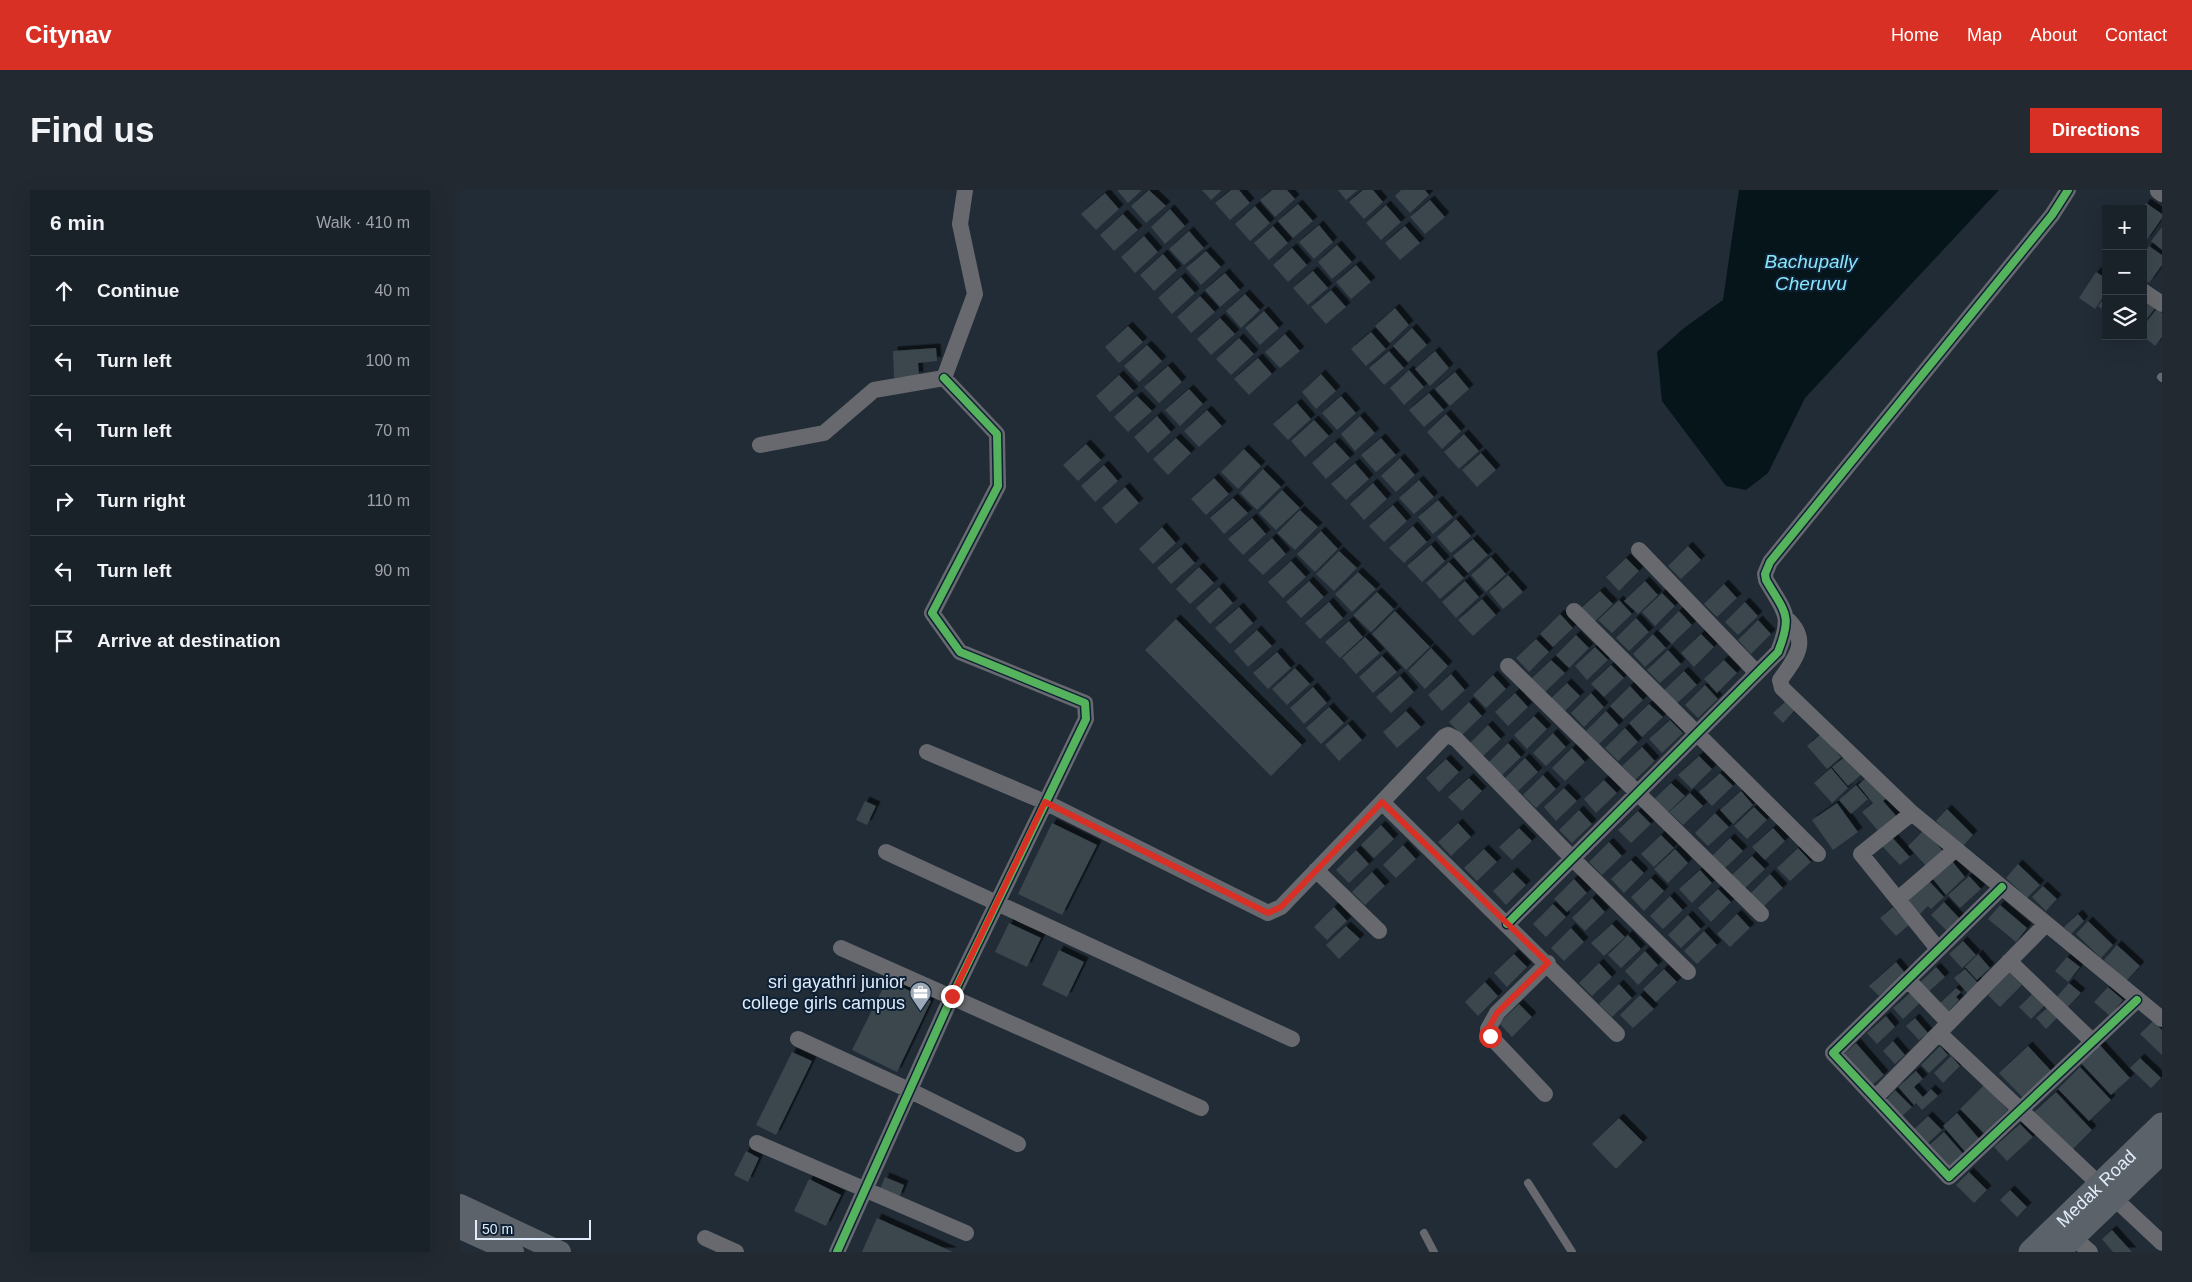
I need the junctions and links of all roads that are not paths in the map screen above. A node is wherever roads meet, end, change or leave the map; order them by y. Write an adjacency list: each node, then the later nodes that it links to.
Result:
1 (965, 190): 5 (street)
2 (2068, 190): 9 (street)
3 (2147, 294): 4 (street)
4 (2162, 304)
5 (944, 378): 6 (street); 15 (street)
6 (760, 445)
7 (1639, 550): 11 (street)
8 (1574, 610): 12 (street)
9 (1786, 618): 11 (street); 17 (street)
10 (1508, 666): 14 (street)
11 (1757, 673): 12 (street)
12 (1697, 732): 14 (street); 20 (street)
13 (927, 752): 15 (street)
14 (1637, 794): 21 (street); 26 (street)
15 (1045, 802): 22 (street); 25 (street)
16 (1382, 802): 21 (street); 22 (street); 27 (street)
17 (1912, 813): 18 (street); 24 (street)
18 (1956, 849): 23 (street); 24 (street)
19 (886, 852): 25 (street)
20 (1818, 854)
21 (1573, 859): 27 (street); 34 (street)
22 (1316, 870): 29 (street)
23 (2002, 887): 28 (street); 31 (street)
24 (1898, 899): 31 (street)
25 (998, 902): 36 (street); 42 (street)
26 (1761, 914)
27 (1507, 924): 33 (street)
28 (2046, 924): 32 (street); 37 (street)
29 (1380, 931)
30 (841, 948): 36 (street)
31 (1938, 949): 35 (street)
32 (2009, 961): 39 (street); 43 (street)
33 (1548, 963): 40 (street); 45 (street)
34 (1688, 972)
35 (1908, 980): 39 (street); 46 (street)
36 (952, 996): 44 (street); 47 (street)
37 (2137, 1000): 38 (street); 43 (street)
38 (2162, 1019)
39 (1944, 1028): 46 (street); 48 (street)
40 (1617, 1034)
41 (798, 1039): 44 (street)
42 (1292, 1039)
43 (2093, 1042): 48 (street)
44 (909, 1090): 51 (street); 54 (street)
45 (1546, 1094)
46 (1875, 1098): 48 (street)
47 (1201, 1108)
48 (2020, 1110): 55 (street)
49 (2162, 1125): 55 (main road, Medak Road)
50 (757, 1143): 54 (street)
51 (1018, 1144)
52 (2162, 1151): 55 (main road, Medak Road)
53 (1528, 1182): 68 (lane)
54 (866, 1190): 58 (street); 66 (street)
55 (2107, 1191): 61 (street); 62 (main road, Medak Road); 69 (main road, Medak Road)
56 (460, 1205): 64 (street)
57 (460, 1228): 63 (street)
58 (966, 1233)
59 (1424, 1233): 67 (lane)
60 (705, 1238): 65 (street)
61 (2162, 1244)
62 (2073, 1247)
63 (513, 1252)
64 (560, 1252)
65 (736, 1252)
66 (837, 1252)
67 (1434, 1252)
68 (1572, 1252)
69 (2031, 1252)

